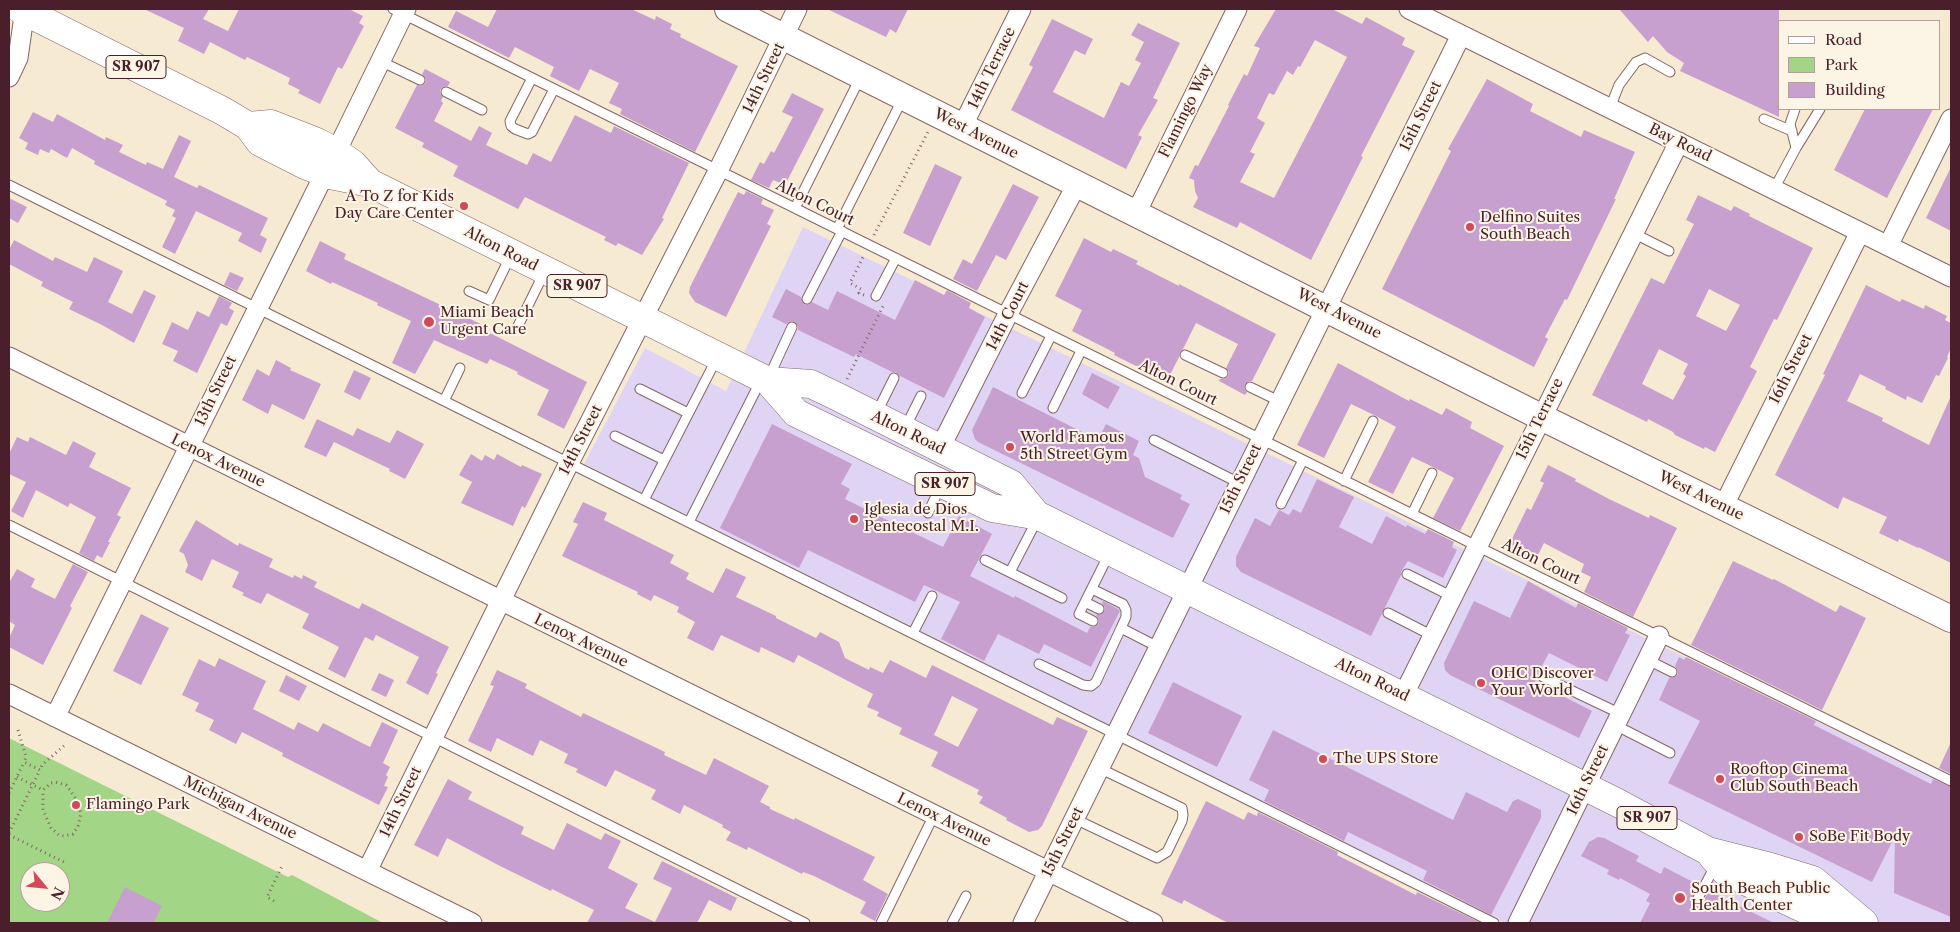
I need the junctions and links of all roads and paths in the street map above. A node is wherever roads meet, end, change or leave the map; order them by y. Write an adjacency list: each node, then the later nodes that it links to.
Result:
1 (23, 9): 13 (street); 30 (highway, Alton Road / SR 907)
2 (728, 9): 9 (street, West Avenue)
3 (797, 9): 9 (street, 14th Street)
4 (1022, 9): 25 (street, 14th Terrace)
5 (1237, 9): 36 (street, Flamingo Way)
6 (1409, 9): 8 (street, Bay Road)
7 (401, 10): 10 (street, 13th Street); 14 (lane, Alton Court)
8 (1461, 35): 19 (street, Bay Road); 52 (street, 15th Street)
9 (784, 36): 12 (street, West Avenue); 31 (street, 14th Street)
10 (380, 61): 15 (lane); 30 (street, 13th Street)
11 (1670, 72): 19 (lane)
12 (861, 76): 18 (street, West Avenue); 35 (lane)
13 (9, 77)
14 (532, 78): 16 (lane, Alton Court); 16 (lane)
15 (420, 80)
16 (554, 89): 31 (lane, Alton Court)
17 (446, 92): 20 (lane)
18 (903, 97): 25 (street, West Avenue); 37 (lane)
19 (1610, 108): 28 (street, Bay Road)
20 (482, 110)
21 (1795, 110): 26 (lane)
22 (1819, 110): 29 (lane)
23 (1764, 119): 26 (lane)
24 (1951, 119): 41 (street)
25 (962, 127): 32 (street, West Avenue)
26 (1792, 131): 29 (lane)
27 (928, 132): 40 (path)
28 (1679, 142): 34 (street, Bay Road); 39 (street, 15th Terrace)
29 (1796, 148): 34 (lane)
30 (331, 162): 43 (highway, Alton Road / SR 907); 51 (street, 13th Street)
31 (718, 171): 35 (lane, Alton Court); 54 (street, 14th Street)
32 (1077, 184): 36 (street, West Avenue); 53 (street, 14th Court)
33 (9, 185): 51 (lane)
34 (1774, 189): 38 (street, Bay Road)
35 (795, 208): 37 (lane, Alton Court)
36 (1136, 213): 52 (street, West Avenue)
37 (839, 230): 45 (lane, Alton Court); 50 (lane)
38 (1860, 232): 41 (street, Bay Road); 95 (street, 16th Street)
39 (1633, 233): 42 (lane); 76 (street, 15th Terrace)
40 (872, 240)
41 (1888, 246): 47 (street, Bay Road)
42 (1669, 251)
43 (511, 254): 46 (highway, Alton Road / SR 907); 48 (lane)
44 (864, 254): 49 (path)
45 (896, 258): 49 (lane); 53 (lane, Alton Court)
46 (546, 271): 54 (highway, Alton Road / SR 907); 55 (lane)
47 (1951, 277)
48 (469, 290)
49 (873, 298): 66 (path)
50 (807, 299)
51 (257, 308): 71 (lane); 83 (street, 13th Street)
52 (1326, 308): 72 (street, 15th Street); 76 (street, West Avenue)
53 (1008, 314): 57 (lane, Alton Court); 84 (street, 14th Court)
54 (643, 319): 60 (highway, Alton Road / SR 907); 87 (street, 14th Street)
55 (518, 326)
56 (792, 327): 65 (lane)
57 (1050, 336): 58 (lane, Alton Court); 69 (lane)
58 (1081, 351): 73 (lane); 81 (lane, Alton Court)
59 (1185, 355): 63 (lane)
60 (718, 356): 65 (highway, Alton Road / SR 907); 74 (lane)
61 (9, 357): 83 (street, Lenox Avenue)
62 (460, 368): 71 (lane)
63 (1223, 373)
64 (894, 378): 75 (lane)
65 (765, 379): 75 (highway, Alton Road / SR 907); 78 (highway, Alton Road / SR 907); 99 (lane)
66 (846, 380)
67 (1250, 386): 72 (lane)
68 (640, 389): 74 (lane)
69 (1022, 393)
70 (921, 396): 79 (lane)
71 (444, 401): 87 (lane)
72 (1279, 402): 81 (street, 15th Street)
73 (1053, 408)
74 (688, 413): 85 (lane)
75 (874, 416): 79 (highway, Alton Road / SR 907)
76 (1541, 417): 95 (street, West Avenue); 101 (street, 15th Terrace)
77 (1373, 421): 89 (lane)
78 (819, 423): 84 (highway); 91 (highway, Alton Road / SR 907)
79 (903, 431): 84 (highway, Alton Road / SR 907)
80 (615, 436): 85 (lane)
81 (1261, 439): 86 (lane, Alton Court); 92 (street, 15th Street)
82 (1154, 440): 92 (lane)
83 (189, 446): 106 (street, 13th Street); 112 (street, Lenox Avenue)
84 (940, 448): 90 (highway, Alton Road / SR 907)
85 (664, 460): 93 (lane)
86 (1303, 460): 89 (lane, Alton Court); 94 (lane)
87 (569, 463): 93 (lane); 112 (street, 14th Street)
88 (1432, 473): 97 (lane)
89 (1344, 481): 97 (lane, Alton Court)
90 (1006, 482): 91 (highway); 98 (highway, Alton Road / SR 907)
91 (942, 483): 96 (lane); 98 (highway, Alton Road / SR 907)
92 (1239, 483): 107 (street, 15th Street)
93 (644, 500): 99 (lane)
94 (1281, 504)
95 (1723, 507): 116 (street, West Avenue)
96 (928, 513)
97 (1412, 514): 101 (lane, Alton Court)
98 (1037, 515): 102 (highway, Alton Road / SR 907); 104 (lane)
99 (689, 522): 119 (lane)
100 (9, 525): 106 (lane)
101 (1478, 546): 110 (street, 15th Terrace); 121 (lane, Alton Court)
102 (1111, 551): 107 (highway, Alton Road / SR 907); 108 (lane)
103 (985, 560): 104 (lane)
104 (1010, 572): 111 (lane)
105 (1407, 574): 110 (lane)
106 (122, 581): 131 (street, 13th Street); 135 (lane)
107 (1187, 588): 122 (street, 15th Street); 130 (highway, Alton Road / SR 907)
108 (1092, 589): 113 (lane); 118 (lane)
109 (932, 596): 119 (lane)
110 (1453, 597): 120 (street, 15th Terrace)
111 (1062, 598)
112 (501, 601): 135 (street, 14th Street); 147 (street, Lenox Avenue)
113 (1086, 602): 114 (lane); 117 (lane)
114 (1099, 609)
115 (1388, 613): 120 (lane)
116 (1951, 619)
117 (1093, 621)
118 (1118, 626): 122 (lane); 124 (lane)
119 (912, 633): 134 (lane)
120 (1433, 636): 130 (street, 15th Terrace)
121 (1659, 636): 123 (street, 16th Street); 127 (lane, Alton Court)
122 (1158, 647): 134 (street, 15th Street)
123 (1648, 660): 125 (lane); 132 (street, 16th Street)
124 (1039, 664)
125 (1672, 672)
126 (1543, 676): 132 (lane)
127 (1744, 678): 128 (lane); 142 (lane, Alton Court)
128 (1740, 687)
129 (9, 694): 131 (street, Michigan Avenue)
130 (1404, 696): 144 (highway, Alton Road / SR 907)
131 (55, 717): 153 (street, Michigan Avenue)
132 (1618, 720): 137 (lane); 144 (street, 16th Street)
133 (18, 730): 138 (path)
134 (1116, 734): 139 (street, 15th Street); 165 (lane)
135 (434, 737): 153 (street, 14th Street); 160 (lane)
136 (66, 744): 140 (path)
137 (1670, 753)
138 (24, 762): 140 (path); 141 (path)
139 (1099, 768): 148 (street, 15th Street); 148 (lane)
140 (40, 770): 143 (path)
141 (17, 776): 143 (path); 146 (path)
142 (1951, 781)
143 (33, 785): 145 (path); 149 (path)
144 (1585, 787): 150 (highway, Alton Road / SR 907); 166 (street, 16th Street)
145 (43, 790): 145 (path)
146 (9, 793)
147 (934, 815): 154 (street, Lenox Avenue); 161 (lane)
148 (1074, 819): 154 (street, 15th Street)
149 (9, 834): 151 (path)
150 (1712, 856): 156 (lane); 158 (highway, Alton Road / SR 907)
151 (64, 862)
152 (284, 864): 157 (path)
153 (367, 871): 159 (street, Michigan Avenue)
154 (1048, 871): 163 (street, 15th Street); 164 (street, Lenox Avenue)
155 (966, 896): 162 (lane)
156 (1697, 900)
157 (274, 901)
158 (1857, 918)
159 (472, 923)
160 (806, 923)
161 (881, 923)
162 (952, 923)
163 (1022, 923)
164 (1153, 923)
165 (1494, 923)
166 (1518, 923)

